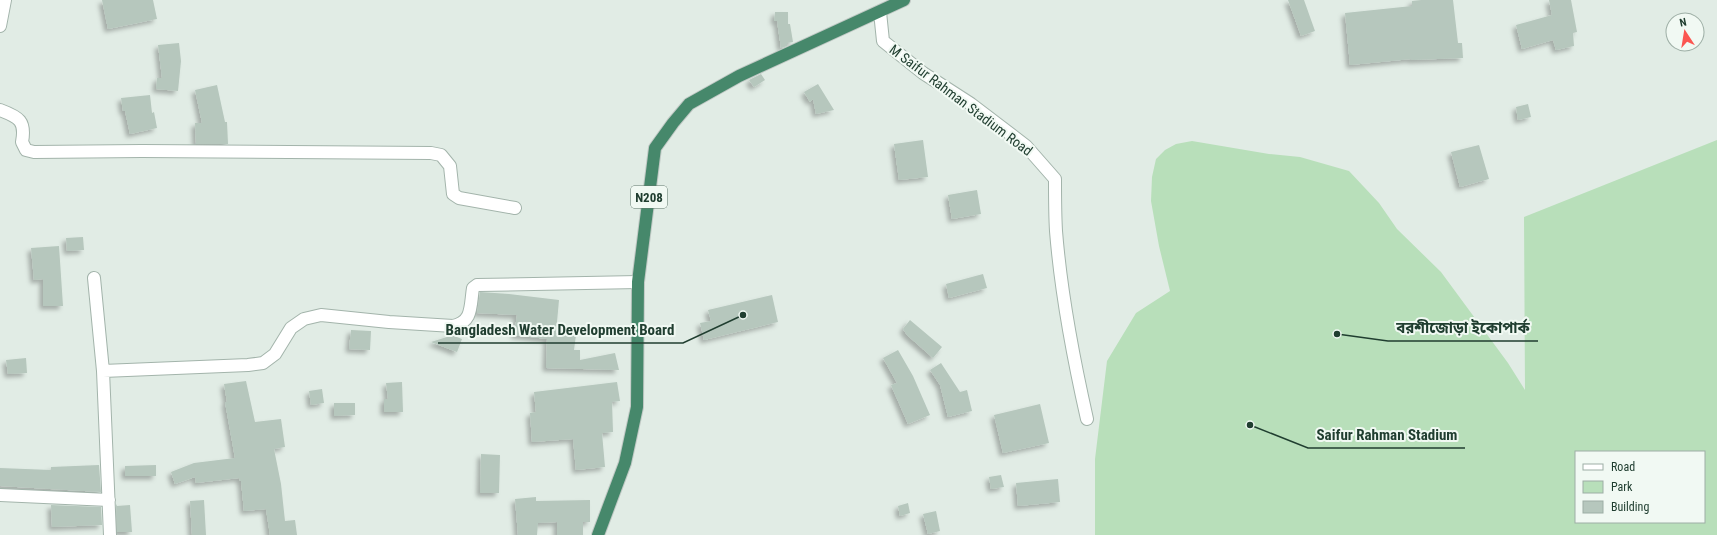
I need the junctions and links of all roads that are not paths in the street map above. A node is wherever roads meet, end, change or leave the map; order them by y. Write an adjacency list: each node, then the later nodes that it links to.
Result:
1 (5, 0): 4 (street)
2 (904, 0): 3 (highway, N208)
3 (880, 12): 8 (highway, N208); 10 (street, M Saifur Rahman Stadium Road)
4 (0, 26)
5 (0, 110): 6 (street)
6 (515, 208)
7 (94, 278): 9 (street)
8 (638, 282): 9 (street); 14 (highway, N208)
9 (103, 371): 12 (street)
10 (1087, 419)
11 (0, 495): 12 (street)
12 (109, 500): 13 (street)
13 (110, 535)
14 (598, 535)

